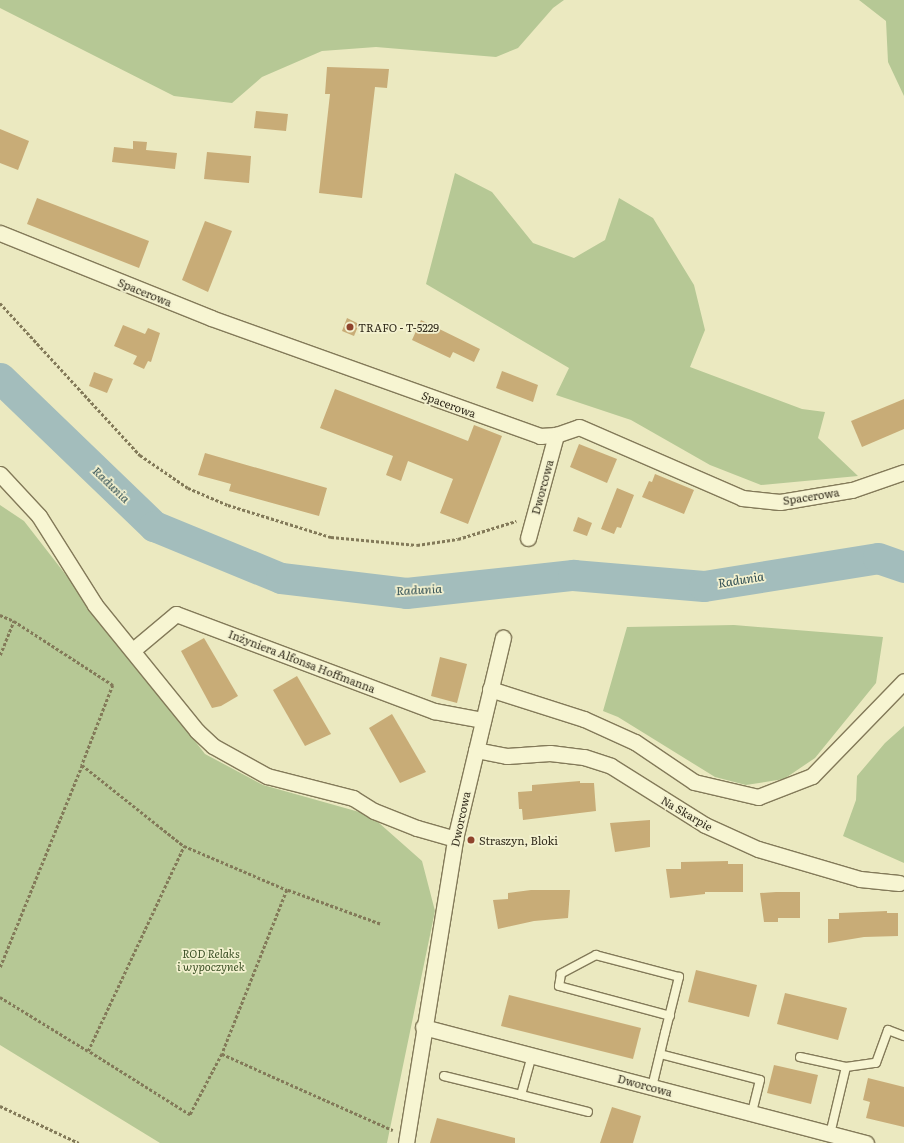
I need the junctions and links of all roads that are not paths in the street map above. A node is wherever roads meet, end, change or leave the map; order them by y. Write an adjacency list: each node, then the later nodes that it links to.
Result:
1 (0, 233): 2 (street, Spacerowa)
2 (556, 435): 3 (street, Spacerowa); 5 (street, Dworcowa)
3 (904, 472)
4 (0, 474): 7 (street)
5 (528, 538)
6 (504, 638): 9 (street, Dworcowa)
7 (132, 650): 10 (street, Inżyniera Alfonsa Hoffmanna); 12 (street)
8 (904, 681): 9 (street)
9 (490, 689): 10 (street, Dworcowa)
10 (482, 720): 11 (street, Dworcowa)
11 (476, 750): 12 (street, Dworcowa); 13 (street, Na Skarpie)
12 (455, 839): 15 (street, Dworcowa)
13 (899, 883)
14 (670, 1016): 14 (lane); 17 (lane)
15 (423, 1027): 18 (street, Dworcowa); 27 (street, Dworcowa)
16 (904, 1036): 20 (lane)
17 (660, 1054): 22 (lane); 25 (lane)
18 (532, 1055): 22 (street, Dworcowa); 23 (lane)
19 (800, 1057): 20 (lane)
20 (846, 1067): 26 (lane)
21 (444, 1076): 23 (lane)
22 (652, 1087): 25 (street, Dworcowa)
23 (521, 1095): 24 (lane)
24 (588, 1112)
25 (752, 1113): 26 (street, Dworcowa)
26 (830, 1134): 28 (street, Dworcowa)
27 (406, 1140)
28 (866, 1143)

